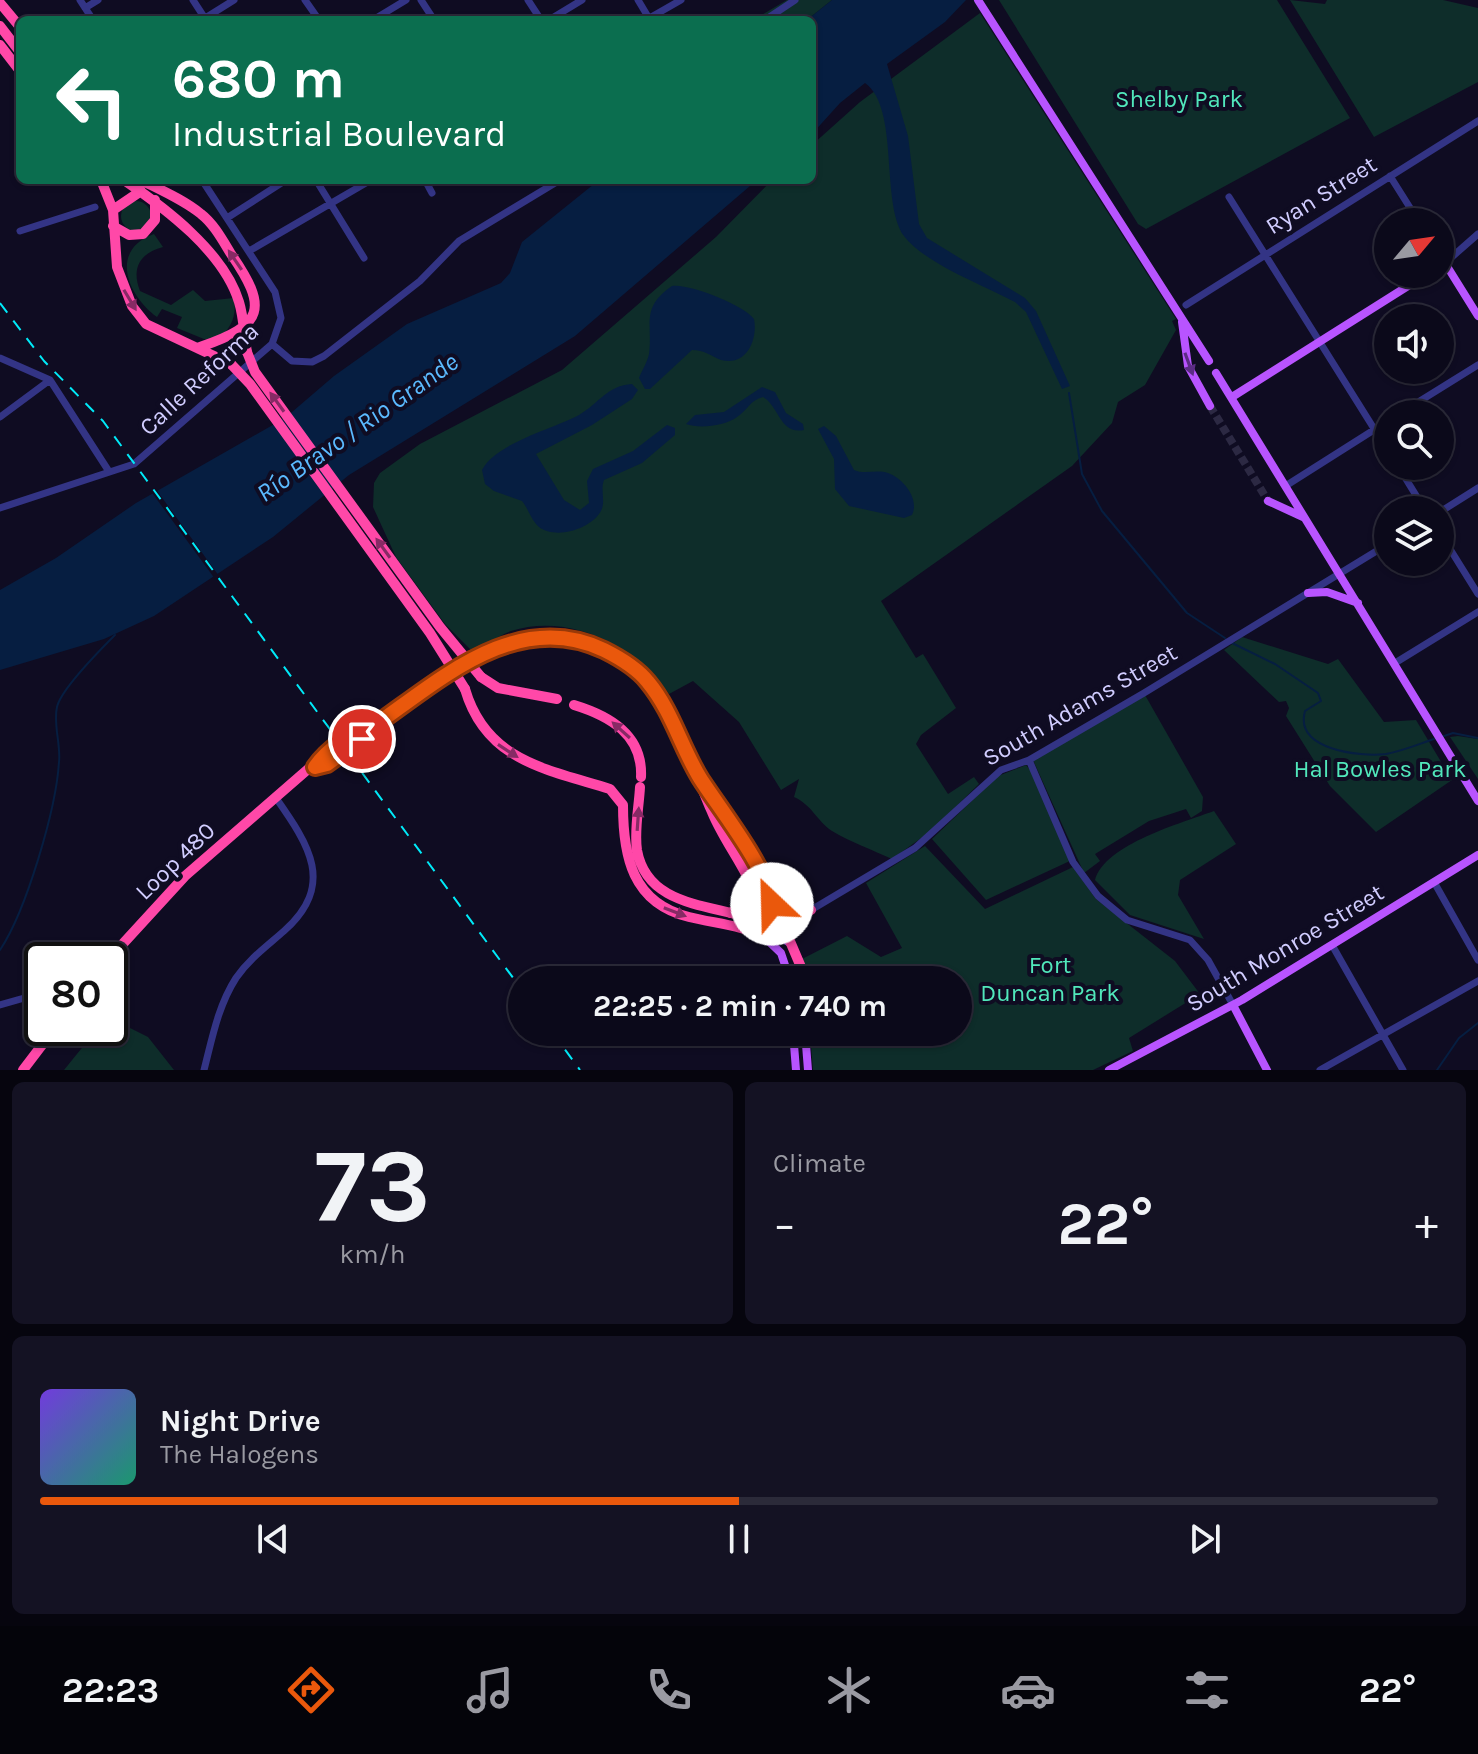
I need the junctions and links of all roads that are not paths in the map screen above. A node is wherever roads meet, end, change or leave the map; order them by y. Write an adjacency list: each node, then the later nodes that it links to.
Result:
1 (80, 0): 10 (street)
2 (98, 0): 10 (street)
3 (234, 0): 12 (street)
4 (406, 0): 13 (street)
5 (582, 0): 14 (street)
6 (681, 0): 15 (street)
7 (795, 0): 16 (street)
8 (978, 0): 51 (main road)
9 (0, 3): 17 (highway)
10 (85, 8): 11 (street)
11 (90, 16)
12 (210, 16)
13 (380, 16)
14 (556, 16)
15 (654, 16)
16 (771, 16)
17 (16, 22)
18 (0, 26): 20 (highway)
19 (0, 45): 21 (highway)
20 (16, 47)
21 (16, 66)
22 (1478, 121): 23 (street, Ryan Street)
23 (1390, 176): 37 (street); 45 (street, Ryan Street)
24 (103, 184): 38 (highway)
25 (205, 184): 39 (street)
26 (280, 184): 39 (street)
27 (319, 184): 35 (street)
28 (364, 184): 35 (street)
29 (427, 184): 32 (street)
30 (553, 184): 54 (street)
31 (141, 185): 34 (highway); 38 (highway); 52 (highway, one-way to 31)
32 (432, 193)
33 (1229, 197): 45 (street)
34 (155, 200): 40 (highway); 52 (highway)
35 (331, 203): 43 (street); 46 (street)
36 (95, 207): 41 (street)
37 (1410, 208)
38 (113, 210): 40 (highway)
39 (227, 218): 43 (street)
40 (113, 226): 55 (highway, one-way to 55)
41 (20, 231)
42 (1478, 234): 44 (street)
43 (249, 251): 54 (street, Calle Reforma)
44 (1454, 252)
45 (1264, 254): 49 (street, Ryan Street); 53 (street)
46 (364, 258)
47 (1454, 279): 50 (main road)
48 (1405, 288): 53 (main road)
49 (1186, 305)
50 (1478, 316)
51 (1181, 317): 57 (main road); 63 (main road, one-way to 63)
52 (243, 327): 55 (highway); 67 (highway, one-way to 52, bridge)
53 (1320, 341): 61 (main road); 65 (street)
54 (272, 344): 68 (street, Calle Reforma)
55 (200, 347): 67 (highway, bridge)
56 (0, 358): 60 (street)
57 (1209, 361)
58 (1478, 365): 62 (street)
59 (1216, 373): 61 (main road)
60 (50, 380): 64 (street); 68 (street)
61 (1232, 397): 69 (main road)
62 (1422, 400)
63 (1210, 406)
64 (0, 417)
65 (1374, 428)
66 (1374, 431): 69 (street)
67 (306, 452): 83 (highway, one-way to 67, bridge); 92 (highway, one-way to 92, bridge)
68 (108, 470): 73 (street)
69 (1287, 485): 74 (main road)
70 (1478, 488): 72 (street)
71 (1268, 501): 74 (main road)
72 (1454, 503)
73 (0, 508)
74 (1309, 523): 77 (main road)
75 (1374, 552): 77 (street, South Adams Street)
76 (1454, 555): 79 (street)
77 (1340, 573): 78 (street, South Adams Street); 80 (main road)
78 (1308, 593): 80 (main road); 85 (street, South Adams Street)
79 (1478, 594)
80 (1358, 603): 82 (main road)
81 (1478, 612): 82 (street)
82 (1395, 663): 88 (main road)
83 (557, 699)
84 (574, 705): 91 (highway, one-way to 84)
85 (1029, 760): 96 (street, South Adams Street); 109 (street)
86 (701, 779): 87 (highway, Loop 480); 94 (highway); 95 (highway)
87 (276, 798): 99 (highway, Loop 480); 115 (street)
88 (1478, 801)
89 (1478, 847): 90 (main road)
90 (1474, 858): 93 (main road, South Monroe Street)
91 (640, 859): 92 (highway); 97 (highway)
92 (628, 863): 98 (highway, one-way to 98)
93 (1434, 882): 101 (main road, South Monroe Street); 102 (street)
94 (750, 884): 97 (highway); 98 (highway)
95 (772, 898): 96 (highway); 98 (highway); 100 (highway)
96 (811, 910): 100 (highway)
97 (730, 913): 98 (highway)
98 (763, 927): 103 (main road); 104 (main road)
99 (124, 942)
100 (794, 945): 105 (highway)
101 (1332, 945): 109 (main road, South Monroe Street); 110 (street)
102 (1478, 960)
103 (785, 966)
104 (800, 966)
105 (801, 966)
106 (1478, 981): 110 (street)
107 (24, 998): 108 (street)
108 (0, 1005)
109 (1233, 1005): 118 (main road, South Monroe Street); 119 (main road)
110 (1383, 1034): 120 (street); 121 (street)
111 (41, 1046): 114 (highway)
112 (794, 1046): 116 (main road)
113 (806, 1046): 117 (main road)
114 (23, 1070)
115 (204, 1070)
116 (796, 1070)
117 (808, 1070)
118 (1109, 1070)
119 (1267, 1070)
120 (1320, 1070)
121 (1403, 1070)

